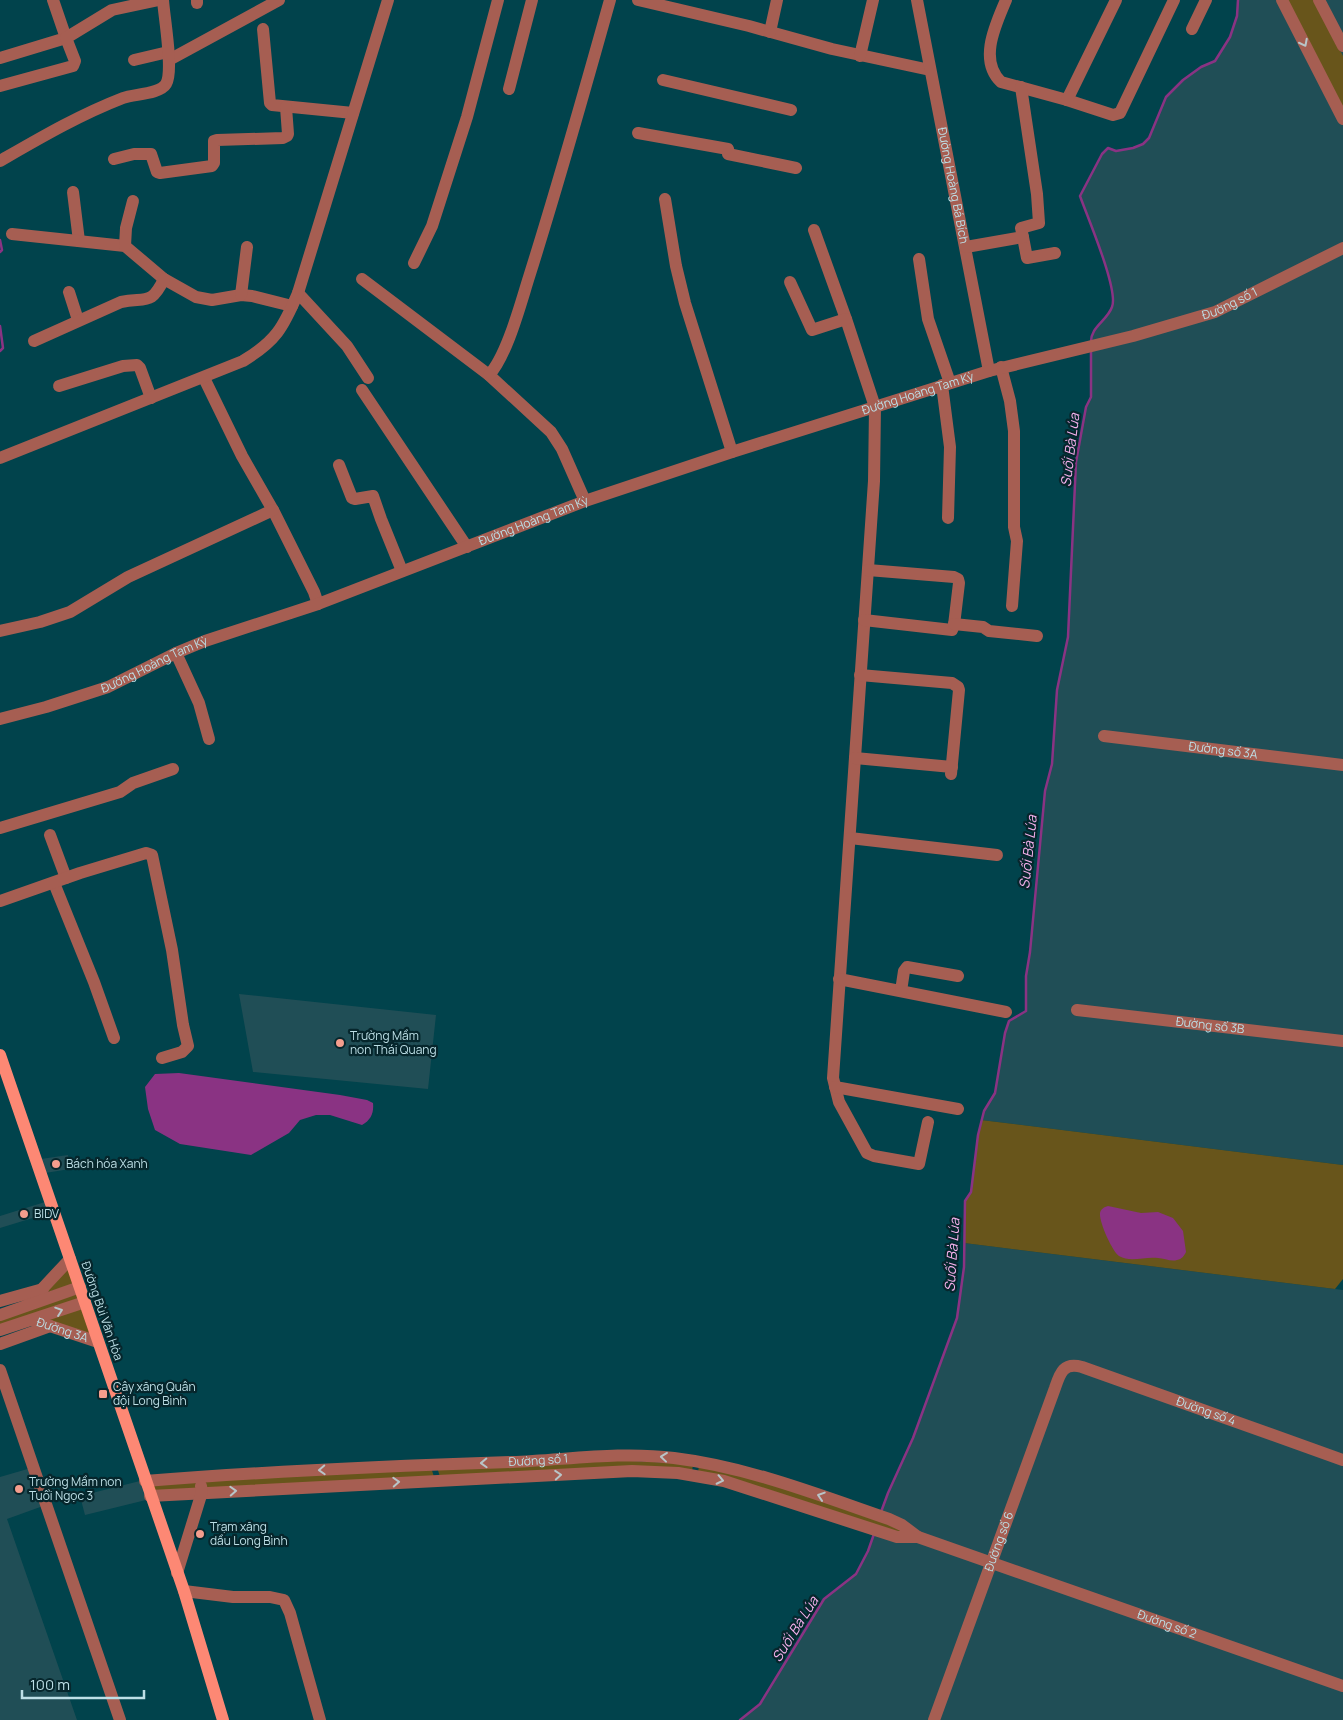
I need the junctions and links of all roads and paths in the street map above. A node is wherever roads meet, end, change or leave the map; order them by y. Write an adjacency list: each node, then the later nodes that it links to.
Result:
1 (53, 0): 23 (street)
2 (159, 0): 19 (street)
3 (163, 0): 25 (street)
4 (278, 0): 25 (street)
5 (388, 0): 37 (street)
6 (498, 0): 56 (street)
7 (532, 0): 33 (street)
8 (610, 0): 69 (street)
9 (777, 0): 22 (street)
10 (872, 0): 26 (street)
11 (917, 0): 29 (street, Đường Hoàng Bá Bích)
12 (1006, 0): 32 (street)
13 (1116, 0): 34 (street)
14 (1174, 0): 34 (street)
15 (1206, 0): 21 (street)
16 (1282, 0): 38 (street, one-way to 38)
17 (1319, 0): 24 (street)
18 (642, 1): 22 (street)
19 (111, 5): 23 (street)
20 (263, 29): 35 (street)
21 (1192, 29)
22 (770, 32): 26 (street)
23 (66, 38): 27 (street); 31 (street)
24 (1343, 46)
25 (168, 56): 28 (street); 41 (street)
26 (860, 56): 29 (street)
27 (0, 58)
28 (134, 60)
29 (930, 70): 51 (street, Đường Hoàng Bá Bích)
30 (663, 80): 36 (street)
31 (0, 86)
32 (1021, 88): 34 (street); 48 (street)
33 (509, 89)
34 (1067, 100)
35 (286, 107): 37 (street); 40 (street)
36 (791, 110)
37 (353, 113): 61 (street)
38 (1343, 119)
39 (638, 133): 42 (street)
40 (114, 159)
41 (0, 162)
42 (796, 168)
43 (73, 192): 49 (street)
44 (665, 199): 77 (street)
45 (133, 201): 50 (street)
46 (814, 230): 64 (street)
47 (12, 234): 49 (street)
48 (1023, 237): 51 (street); 54 (street)
49 (79, 241): 50 (street)
50 (125, 246): 57 (street)
51 (966, 246): 68 (street, Đường Hoàng Bá Bích)
52 (247, 247): 62 (street)
53 (1343, 248): 67 (street, Đường số 1)
54 (1056, 253)
55 (919, 259): 72 (street)
56 (414, 263)
57 (164, 279): 62 (street); 65 (street)
58 (362, 279): 69 (street)
59 (790, 282): 64 (street)
60 (69, 292): 65 (street)
61 (298, 293): 63 (street); 71 (street)
62 (241, 295): 63 (street)
63 (292, 306): 70 (street)
64 (846, 318): 76 (street)
65 (78, 320): 66 (street)
66 (34, 341)
67 (1076, 349): 68 (street, Đường Hoàng Tam Kỳ)
68 (995, 369): 72 (street, Đường Hoàng Tam Kỳ); 87 (street, Đường Hoàng Bá Bích)
69 (489, 375): 80 (street)
70 (204, 378): 75 (street); 81 (street)
71 (368, 378)
72 (946, 384): 76 (street, Đường Hoàng Tam Kỳ); 82 (street)
73 (59, 386): 75 (street)
74 (362, 390): 83 (street)
75 (151, 398): 78 (street)
76 (875, 407): 77 (street, Đường Hoàng Tam Kỳ); 84 (street)
77 (732, 452): 80 (street, Đường Hoàng Tam Kỳ)
78 (0, 458)
79 (339, 465): 85 (street)
80 (585, 501): 83 (street, Đường Hoàng Tam Kỳ)
81 (273, 510): 86 (street); 90 (street)
82 (948, 518)
83 (467, 547): 85 (street, Đường Hoàng Tam Kỳ)
84 (868, 570): 88 (street); 89 (street)
85 (402, 571): 86 (street, Đường Hoàng Tam Kỳ)
86 (318, 604): 92 (street, Đường Hoàng Tam Kỳ)
87 (1012, 606)
88 (864, 620): 89 (street); 93 (street)
89 (954, 624): 91 (street)
90 (0, 631)
91 (1037, 636)
92 (176, 653): 94 (street, Đường Hoàng Tam Kỳ); 96 (street)
93 (860, 675): 97 (street); 97 (street)
94 (1, 714)
95 (1104, 736): 98 (street, Đường số 3A)
96 (209, 739)
97 (855, 758): 102 (street)
98 (1343, 764)
99 (173, 769): 100 (street)
100 (0, 828)
101 (50, 835): 104 (street)
102 (850, 838): 103 (street); 107 (street)
103 (997, 855)
104 (60, 881): 105 (street); 111 (street); 114 (street)
105 (0, 901)
106 (958, 976): 108 (street)
107 (839, 979): 108 (street); 115 (street)
108 (901, 991): 110 (street)
109 (1077, 1010): 112 (street, Đường số 3B)
110 (1006, 1012)
111 (114, 1038)
112 (1343, 1041)
113 (0, 1055): 118 (main road, Đường Bùi Văn Hòa)
114 (162, 1058)
115 (835, 1087): 116 (street); 117 (street)
116 (958, 1110)
117 (928, 1122)
118 (70, 1259): 119 (main road, Đường Bùi Văn Hòa); 120 (street)
119 (80, 1288): 122 (main road, Đường Bùi Văn Hòa); 123 (street)
120 (43, 1289): 121 (street); 123 (street)
121 (0, 1301)
122 (85, 1302): 125 (street, Đường 3A, one-way to 122); 128 (main road, Đường Bùi Văn Hòa)
123 (26, 1306): 124 (street)
124 (0, 1315)
125 (32, 1320): 126 (street); 127 (street, Đường 3A)
126 (50, 1326): 128 (street, Đường 3A); 129 (street, Đường 3A)
127 (0, 1330)
128 (98, 1342): 137 (main road, Đường Bùi Văn Hòa)
129 (0, 1344)
130 (1068, 1366): 132 (street, Đường số 4); 142 (street, Đường số 6)
131 (0, 1370): 146 (street)
132 (1343, 1460)
133 (696, 1461): 134 (street, Đường số 1, one-way to 134); 135 (street); 141 (street, Đường số 1, one-way to 133)
134 (434, 1464): 136 (street, Đường số 1, one-way to 136); 138 (street)
135 (694, 1475): 138 (street, Đường số 1, one-way to 135); 141 (street, Đường số 1, one-way to 141)
136 (200, 1476): 137 (street, Đường số 1); 139 (street)
137 (145, 1480): 140 (main road, Đường Bùi Văn Hòa)
138 (438, 1480): 139 (street, Đường số 1, one-way to 138)
139 (202, 1492): 140 (street, Đường số 1); 143 (street)
140 (150, 1496): 143 (main road, Đường Bùi Văn Hòa)
141 (918, 1537): 142 (street, Đường số 1)
142 (992, 1561): 145 (street, Đường số 2); 149 (street, Đường số 6)
143 (177, 1573): 144 (main road, Đường Bùi Văn Hòa)
144 (184, 1591): 147 (main road, Đường Bùi Văn Hòa); 148 (street)
145 (1343, 1686)
146 (120, 1720)
147 (223, 1720)
148 (320, 1720)
149 (934, 1720)

